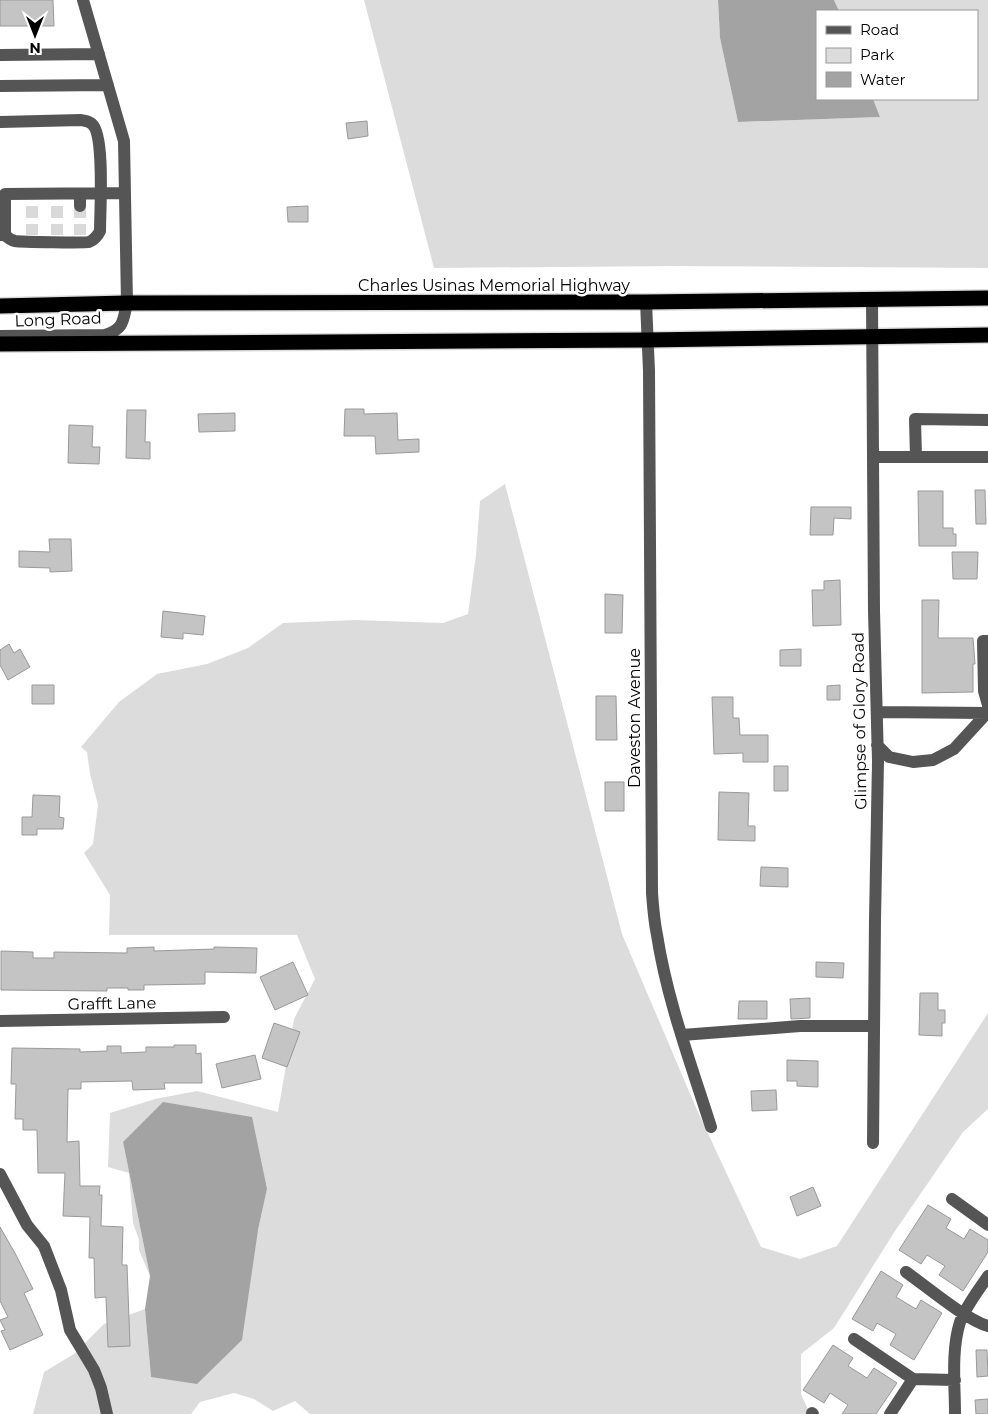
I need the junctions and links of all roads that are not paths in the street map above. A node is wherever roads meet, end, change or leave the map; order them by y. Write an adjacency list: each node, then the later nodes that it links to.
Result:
1 (83, 0): 2 (street)
2 (99, 54): 3 (street); 4 (street)
3 (0, 55)
4 (108, 85): 5 (street); 9 (street)
5 (0, 86)
6 (0, 122): 8 (street)
7 (2, 191): 8 (street); 10 (street)
8 (100, 193): 9 (street); 10 (street)
9 (125, 193): 14 (street)
10 (3, 235)
11 (988, 298): 12 (highway, Charles Usinas Memorial Highway)
12 (872, 299): 13 (highway, Charles Usinas Memorial Highway); 18 (street, Glimpse of Glory Road)
13 (646, 302): 14 (highway, Charles Usinas Memorial Highway); 19 (street, Daveston Avenue)
14 (127, 303): 15 (highway, Charles Usinas Memorial Highway); 17 (street, Long Road)
15 (0, 306)
16 (988, 335): 18 (highway)
17 (0, 336)
18 (873, 336): 19 (highway); 22 (street, Glimpse of Glory Road)
19 (647, 340): 20 (highway); 33 (street, Daveston Avenue)
20 (0, 344)
21 (988, 420): 23 (street)
22 (874, 457): 23 (street); 28 (street, Glimpse of Glory Road)
23 (916, 457): 24 (street)
24 (988, 457)
25 (988, 641): 26 (street)
26 (986, 676): 27 (street)
27 (988, 710): 28 (street); 29 (street)
28 (877, 712): 29 (street, Glimpse of Glory Road)
29 (877, 745): 32 (street, Glimpse of Glory Road)
30 (224, 1017): 31 (street, Grafft Lane)
31 (0, 1021)
32 (874, 1026): 33 (street); 35 (street, Glimpse of Glory Road)
33 (682, 1035): 34 (street, Daveston Avenue)
34 (711, 1127)
35 (874, 1142)
36 (0, 1174): 46 (street)
37 (952, 1199): 38 (street)
38 (988, 1225)
39 (906, 1272): 41 (street)
40 (988, 1276): 41 (street)
41 (964, 1314): 42 (street); 45 (street)
42 (988, 1326)
43 (854, 1339): 44 (street)
44 (913, 1379): 45 (street); 47 (street)
45 (955, 1380): 48 (street)
46 (107, 1414)
47 (890, 1414)
48 (955, 1414)

